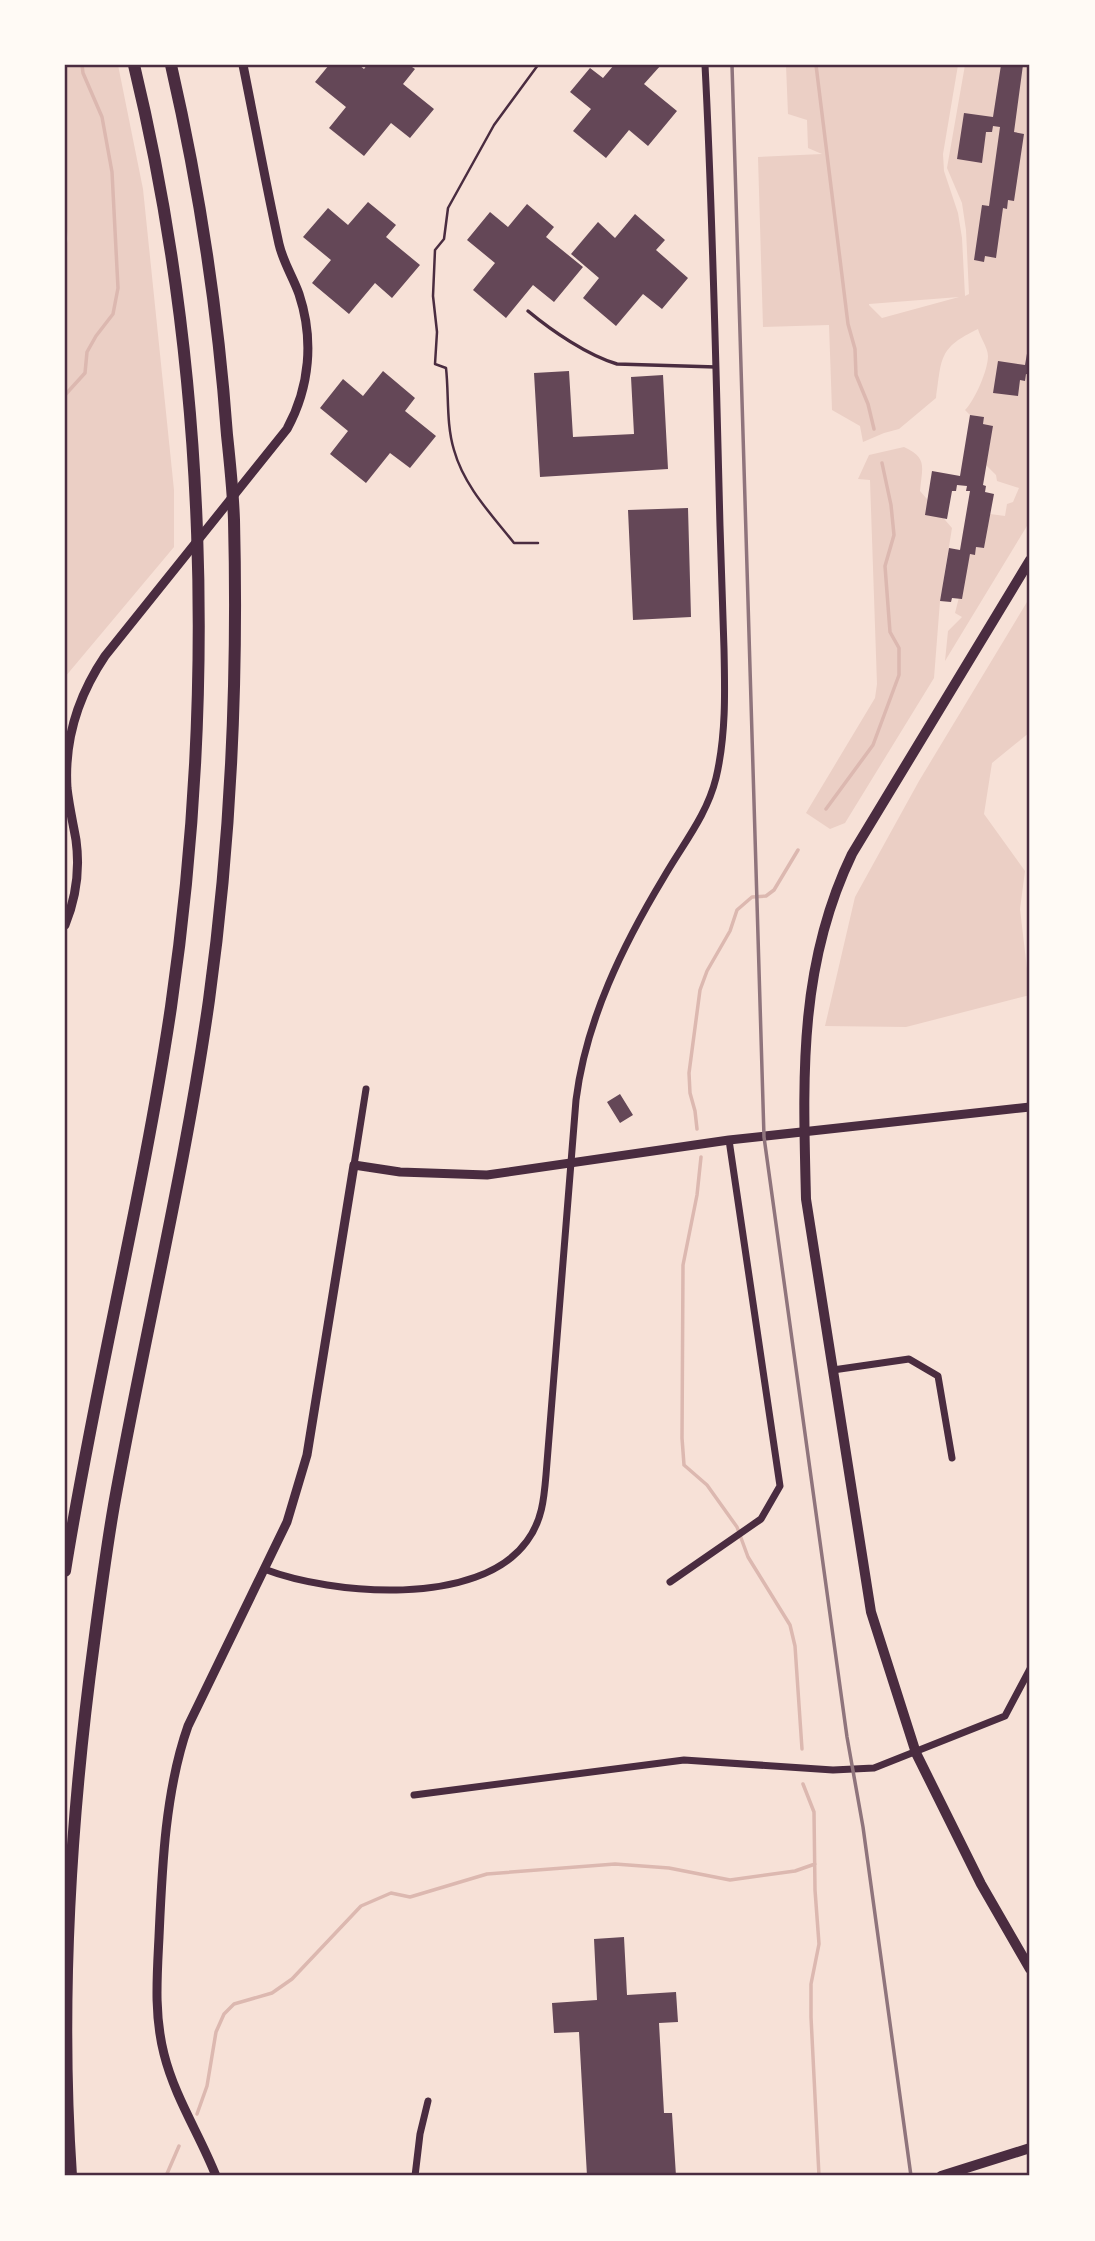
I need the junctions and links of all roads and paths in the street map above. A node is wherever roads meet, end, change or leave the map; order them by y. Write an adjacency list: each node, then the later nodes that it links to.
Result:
1 (134, 65): 20 (highway)
2 (172, 65): 28 (highway)
3 (243, 65): 10 (street)
4 (538, 65): 8 (path)
5 (705, 65): 7 (street)
6 (528, 311): 7 (lane)
7 (716, 367): 16 (street)
8 (538, 543)
9 (1030, 560): 13 (main road)
10 (65, 925)
11 (366, 1089): 15 (street)
12 (1030, 1107): 13 (street)
13 (804, 1131): 14 (street); 17 (main road)
14 (729, 1140): 16 (street); 21 (street)
15 (354, 1165): 16 (street); 19 (street)
16 (571, 1165): 19 (street)
17 (833, 1370): 18 (street); 23 (main road)
18 (951, 1458)
19 (264, 1569): 29 (street)
20 (65, 1571)
21 (670, 1582)
22 (1030, 1669): 23 (street)
23 (916, 1753): 24 (street); 25 (main road)
24 (414, 1795)
25 (1030, 1969)
26 (428, 2101): 30 (street)
27 (1030, 2148): 31 (main road)
28 (71, 2176)
29 (216, 2176)
30 (415, 2176)
31 (941, 2176)

